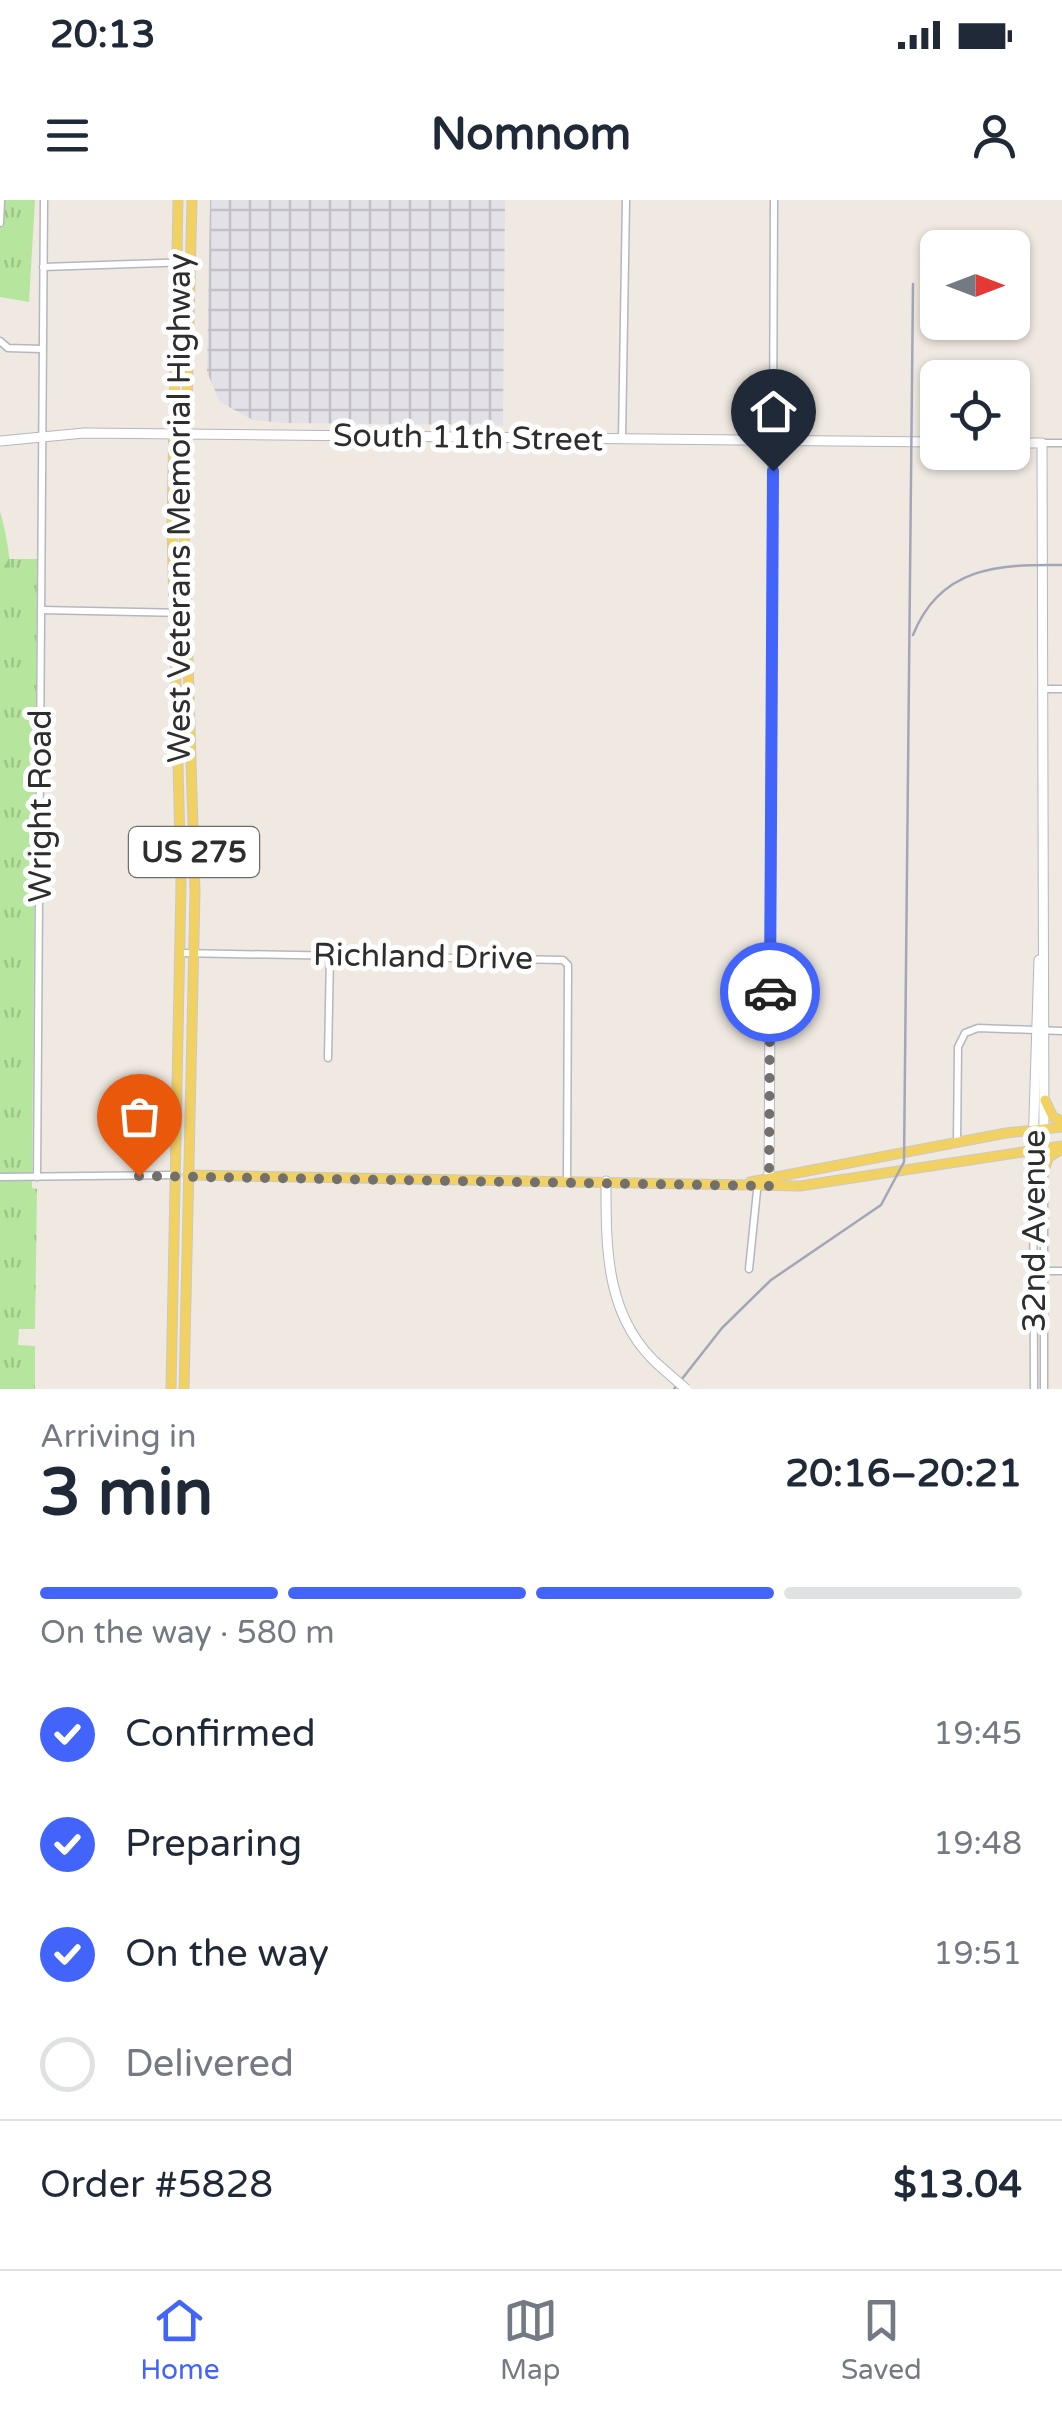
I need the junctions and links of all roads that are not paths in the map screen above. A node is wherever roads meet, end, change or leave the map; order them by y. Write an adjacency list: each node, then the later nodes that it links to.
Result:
1 (0, 200): 7 (street)
2 (44, 200): 10 (street, Wright Road)
3 (178, 200): 8 (main road, West Veterans Memorial Highway / US 275)
4 (192, 200): 9 (main road, West Veterans Memorial Highway / US 275)
5 (626, 200): 16 (street)
6 (774, 200): 18 (street)
7 (0, 223)
8 (177, 262): 9 (street); 10 (street); 13 (main road, West Veterans Memorial Highway / US 275)
9 (191, 262): 15 (main road, West Veterans Memorial Highway / US 275)
10 (43, 267): 12 (street, Wright Road)
11 (0, 341): 12 (street)
12 (42, 349): 14 (street, Wright Road)
13 (173, 433): 14 (street, South 11th Street); 15 (street, South 11th Street); 24 (main road, West Veterans Memorial Highway / US 275)
14 (42, 434): 17 (street, South 11th Street); 23 (street, Wright Road)
15 (186, 434): 16 (street, South 11th Street); 25 (main road, West Veterans Memorial Highway / US 275)
16 (622, 439): 18 (street, South 11th Street)
17 (0, 441)
18 (773, 441): 19 (street, South 11th Street); 47 (street)
19 (920, 442)
20 (1030, 443): 21 (street)
21 (1042, 443): 22 (street); 26 (street, 32nd Avenue)
22 (1062, 443)
23 (41, 610): 24 (street); 44 (street, Wright Road)
24 (174, 613): 25 (street); 29 (main road, West Veterans Memorial Highway / US 275)
25 (186, 613): 28 (main road, West Veterans Memorial Highway / US 275)
26 (1041, 688): 27 (street); 31 (street, 32nd Avenue)
27 (1062, 688)
28 (194, 952): 29 (street, Richland Drive); 30 (street, Richland Drive); 42 (main road, West Veterans Memorial Highway / US 275)
29 (180, 953): 41 (main road, West Veterans Memorial Highway / US 275)
30 (330, 954): 33 (street); 45 (street, Richland Drive)
31 (1040, 1031): 32 (street); 34 (street, 32nd Avenue); 36 (street, 32nd Avenue); 37 (street)
32 (1062, 1031)
33 (328, 1058)
34 (1045, 1100): 35 (main road); 36 (street, 32nd Avenue)
35 (1062, 1124): 36 (main road)
36 (1040, 1129): 37 (main road); 38 (street, 32nd Avenue)
37 (957, 1142): 47 (main road)
38 (1038, 1148): 39 (main road); 40 (street, 32nd Avenue); 47 (main road); 49 (street, 32nd Avenue)
39 (1062, 1148): 40 (main road)
40 (1044, 1172): 50 (street, 32nd Avenue)
41 (177, 1175): 42 (main road); 44 (street); 52 (main road, US 275)
42 (191, 1175): 45 (main road); 53 (main road, US 275)
43 (0, 1177): 44 (street)
44 (37, 1178)
45 (567, 1181): 46 (main road)
46 (606, 1182): 47 (main road); 54 (street, bridge)
47 (764, 1182): 48 (street)
48 (749, 1270)
49 (1034, 1271): 50 (street); 55 (street, 32nd Avenue)
50 (1044, 1271): 51 (street); 56 (street, 32nd Avenue)
51 (1062, 1271)
52 (171, 1389)
53 (184, 1389)
54 (686, 1389)
55 (1034, 1389)
56 (1044, 1389)

